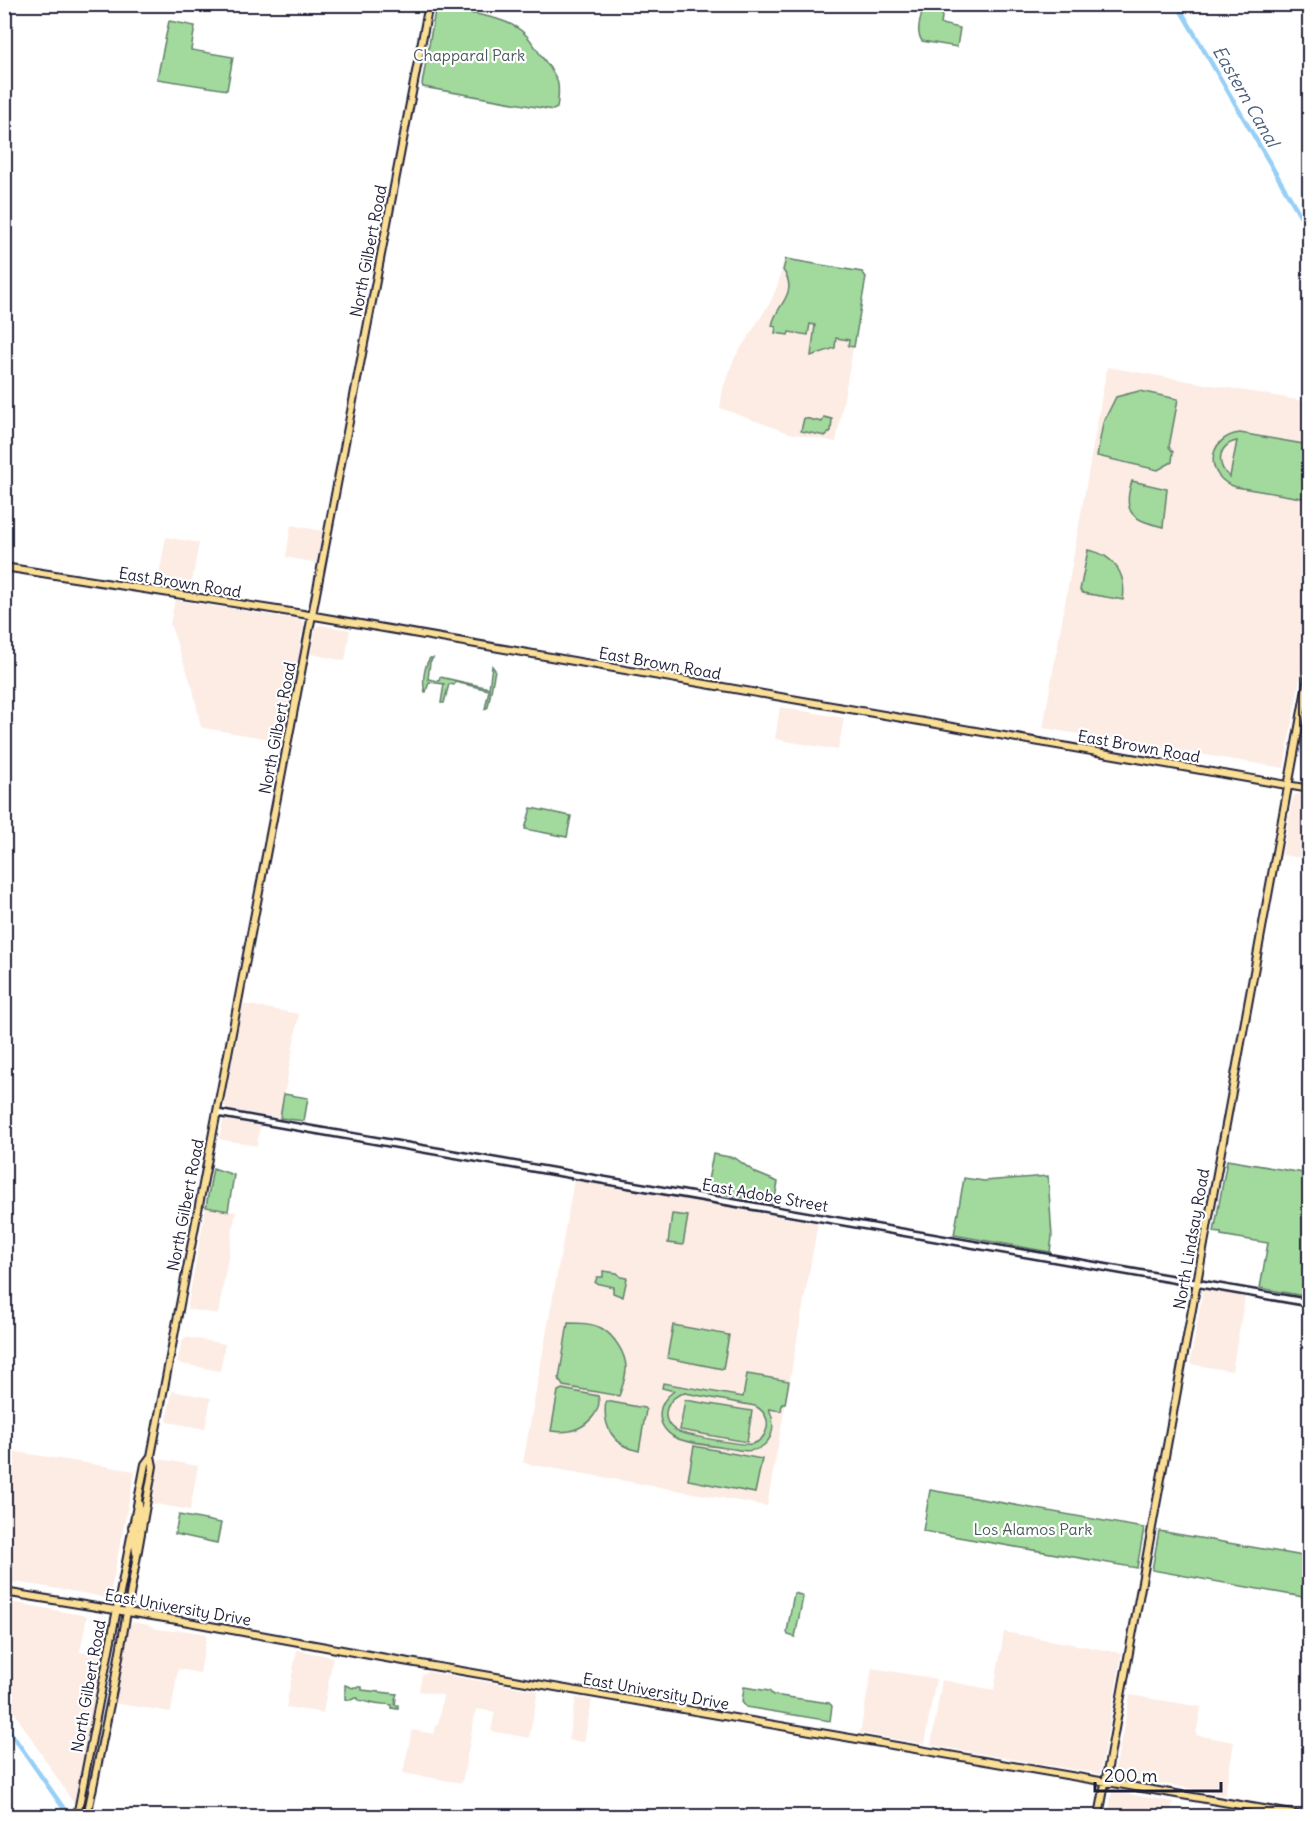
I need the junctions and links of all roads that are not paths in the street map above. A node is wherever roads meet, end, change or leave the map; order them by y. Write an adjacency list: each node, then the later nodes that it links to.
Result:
1 (429, 4): 3 (main road, North Gilbert Road)
2 (4, 567): 3 (main road, East Brown Road)
3 (313, 616): 5 (main road, East Brown Road); 7 (main road, North Gilbert Road)
4 (1310, 667): 5 (main road, North Lindsay Road)
5 (1288, 785): 6 (main road, East Brown Road); 8 (main road, North Lindsay Road)
6 (1310, 789)
7 (217, 1113): 8 (street, East Adobe Street); 10 (main road, North Gilbert Road)
8 (1196, 1284): 9 (street, East Adobe Street); 22 (main road, North Lindsay Road)
9 (1310, 1303)
10 (151, 1456): 11 (main road, North Gilbert Road); 13 (main road, North Gilbert Road)
11 (137, 1500): 12 (main road, North Gilbert Road); 13 (main road)
12 (132, 1527): 14 (main road); 16 (main road, North Gilbert Road)
13 (142, 1528): 14 (main road, North Gilbert Road)
14 (137, 1556): 17 (main road, North Gilbert Road)
15 (4, 1592): 16 (main road, East University Drive)
16 (116, 1610): 17 (main road, East University Drive); 18 (main road, North Gilbert Road)
17 (127, 1612): 19 (main road, North Gilbert Road); 22 (main road, East University Drive)
18 (103, 1683): 19 (main road); 20 (main road, North Gilbert Road)
19 (114, 1685): 21 (main road, North Gilbert Road)
20 (92, 1747): 21 (main road); 23 (main road, North Gilbert Road)
21 (101, 1749): 24 (main road, North Gilbert Road)
22 (1106, 1782): 27 (main road, North Lindsay Road); 28 (main road, East University Drive)
23 (80, 1804): 24 (main road); 25 (main road, North Gilbert Road)
24 (89, 1806): 26 (main road, North Gilbert Road)
25 (77, 1816)
26 (87, 1816)
27 (1099, 1816)
28 (1304, 1816)

